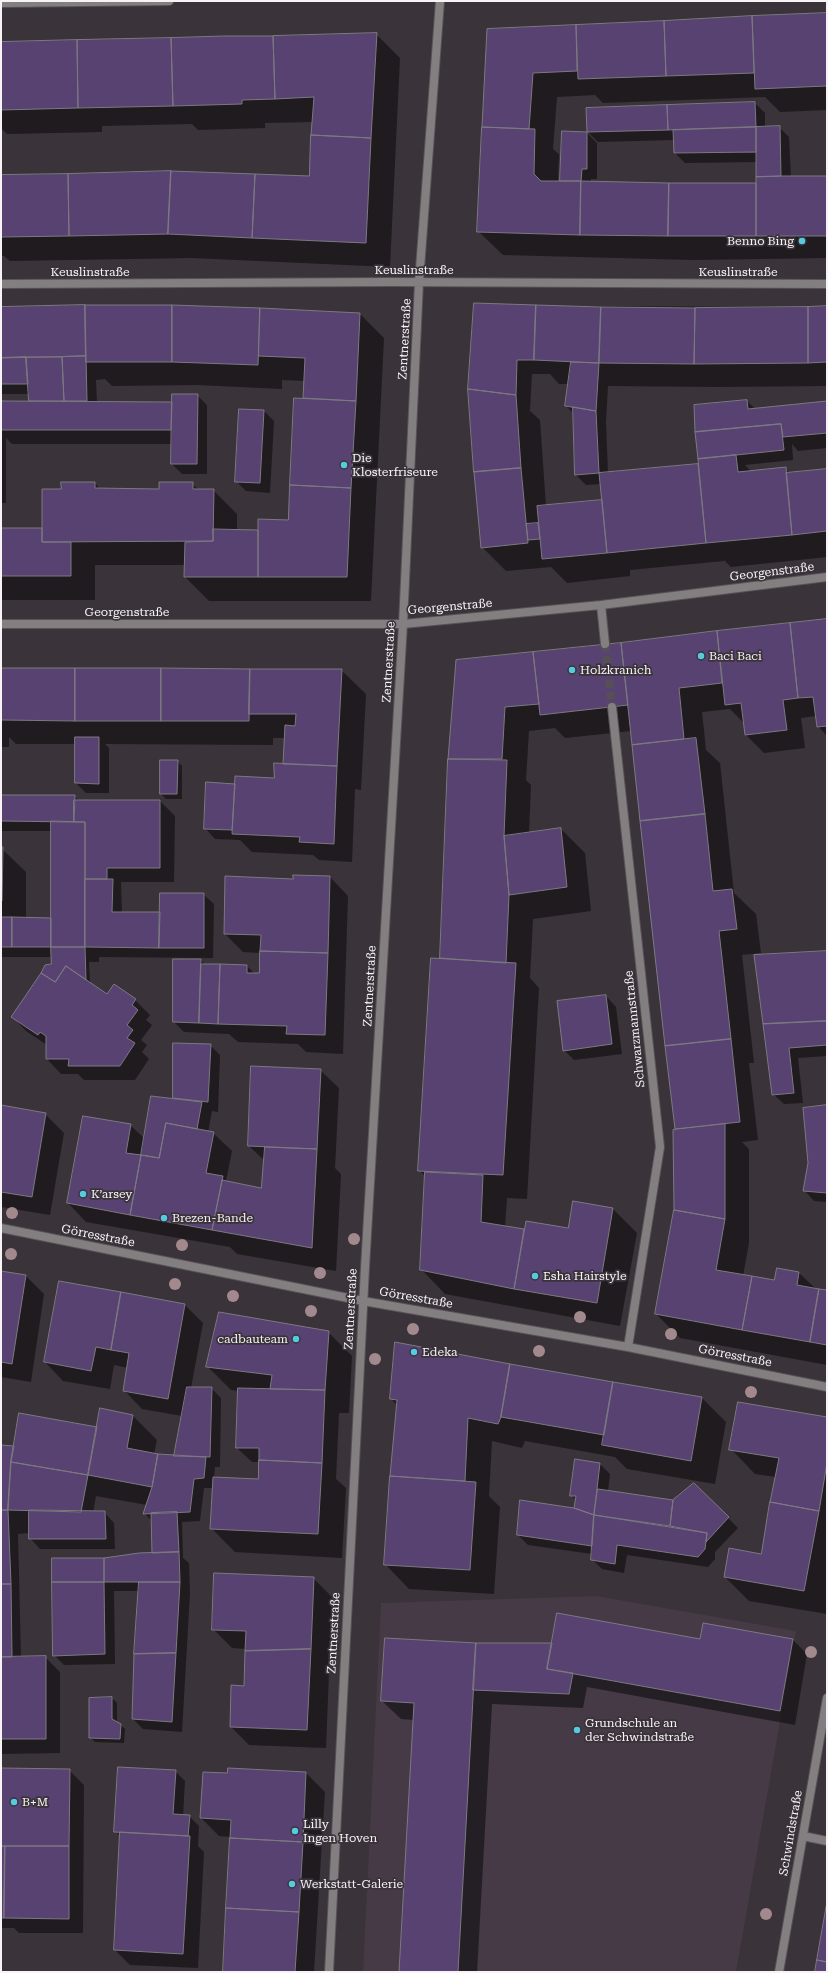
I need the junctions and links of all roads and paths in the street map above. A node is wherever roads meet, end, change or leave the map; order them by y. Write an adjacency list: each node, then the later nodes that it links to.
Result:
1 (169, 1): 3 (street)
2 (440, 1): 4 (street, Zentnerstraße)
3 (1, 3)
4 (420, 282): 5 (street, Keuslinstraße); 6 (street, Keuslinstraße); 10 (street, Zentnerstraße)
5 (1, 284)
6 (827, 284)
7 (827, 577): 8 (street, Georgenstraße)
8 (601, 605): 10 (street, Georgenstraße); 11 (street)
9 (1, 624): 10 (street, Georgenstraße)
10 (403, 624): 14 (street, Zentnerstraße)
11 (605, 644)
12 (612, 707): 15 (street, Schwarzmannstraße)
13 (1, 1228): 14 (street, Görresstraße)
14 (363, 1301): 15 (street, Görresstraße); 20 (street, Zentnerstraße)
15 (628, 1347): 16 (street, Görresstraße)
16 (827, 1387)
17 (827, 1698): 18 (street, Schwindstraße)
18 (803, 1836): 19 (street); 21 (street, Schwindstraße)
19 (827, 1841)
20 (329, 1972)
21 (779, 1972)

